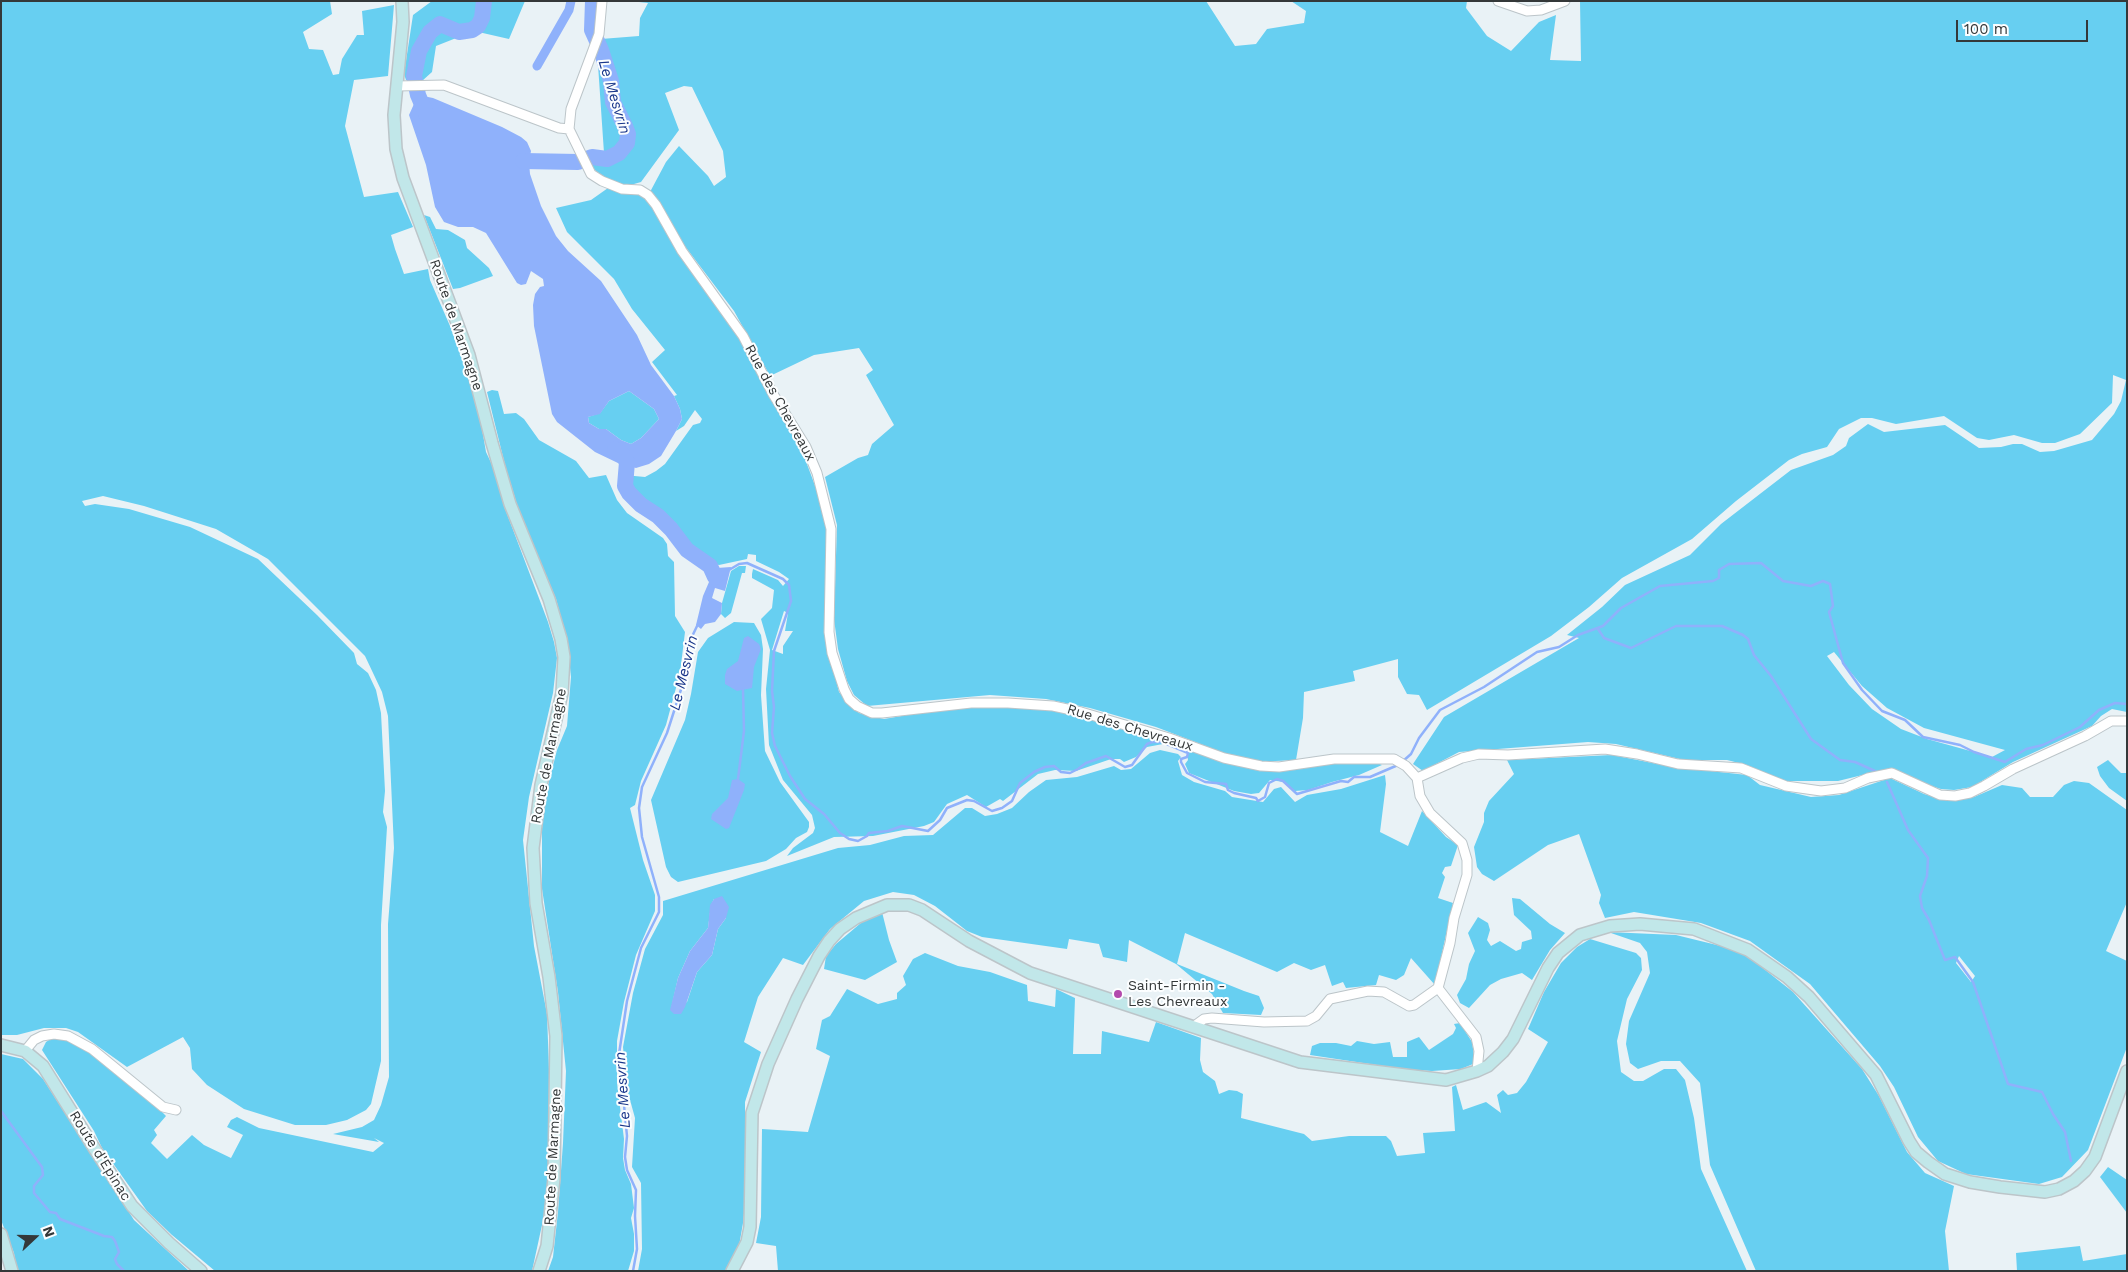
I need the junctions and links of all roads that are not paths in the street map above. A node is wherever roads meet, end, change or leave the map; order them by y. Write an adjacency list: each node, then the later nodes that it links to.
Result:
1 (402, 1): 7 (main road, Route de Marmagne)
2 (602, 1): 8 (street)
3 (1498, 1): 6 (street)
4 (1550, 1): 6 (street)
5 (1565, 1): 6 (street)
6 (1541, 10)
7 (402, 86): 8 (street); 21 (main road, Route de Marmagne)
8 (569, 129): 10 (street, Rue des Chevreaux)
9 (2127, 721): 10 (street)
10 (1416, 778): 11 (street)
11 (1438, 988): 12 (street); 15 (street)
12 (1194, 1026): 15 (main road); 22 (main road)
13 (1, 1045): 14 (main road, Route d'Épinac)
14 (25, 1051): 17 (street); 20 (main road, Route d'Épinac)
15 (1477, 1071): 16 (main road)
16 (2127, 1072)
17 (176, 1110)
18 (1, 1234): 19 (main road)
19 (12, 1271)
20 (202, 1271)
21 (539, 1271)
22 (732, 1271)

